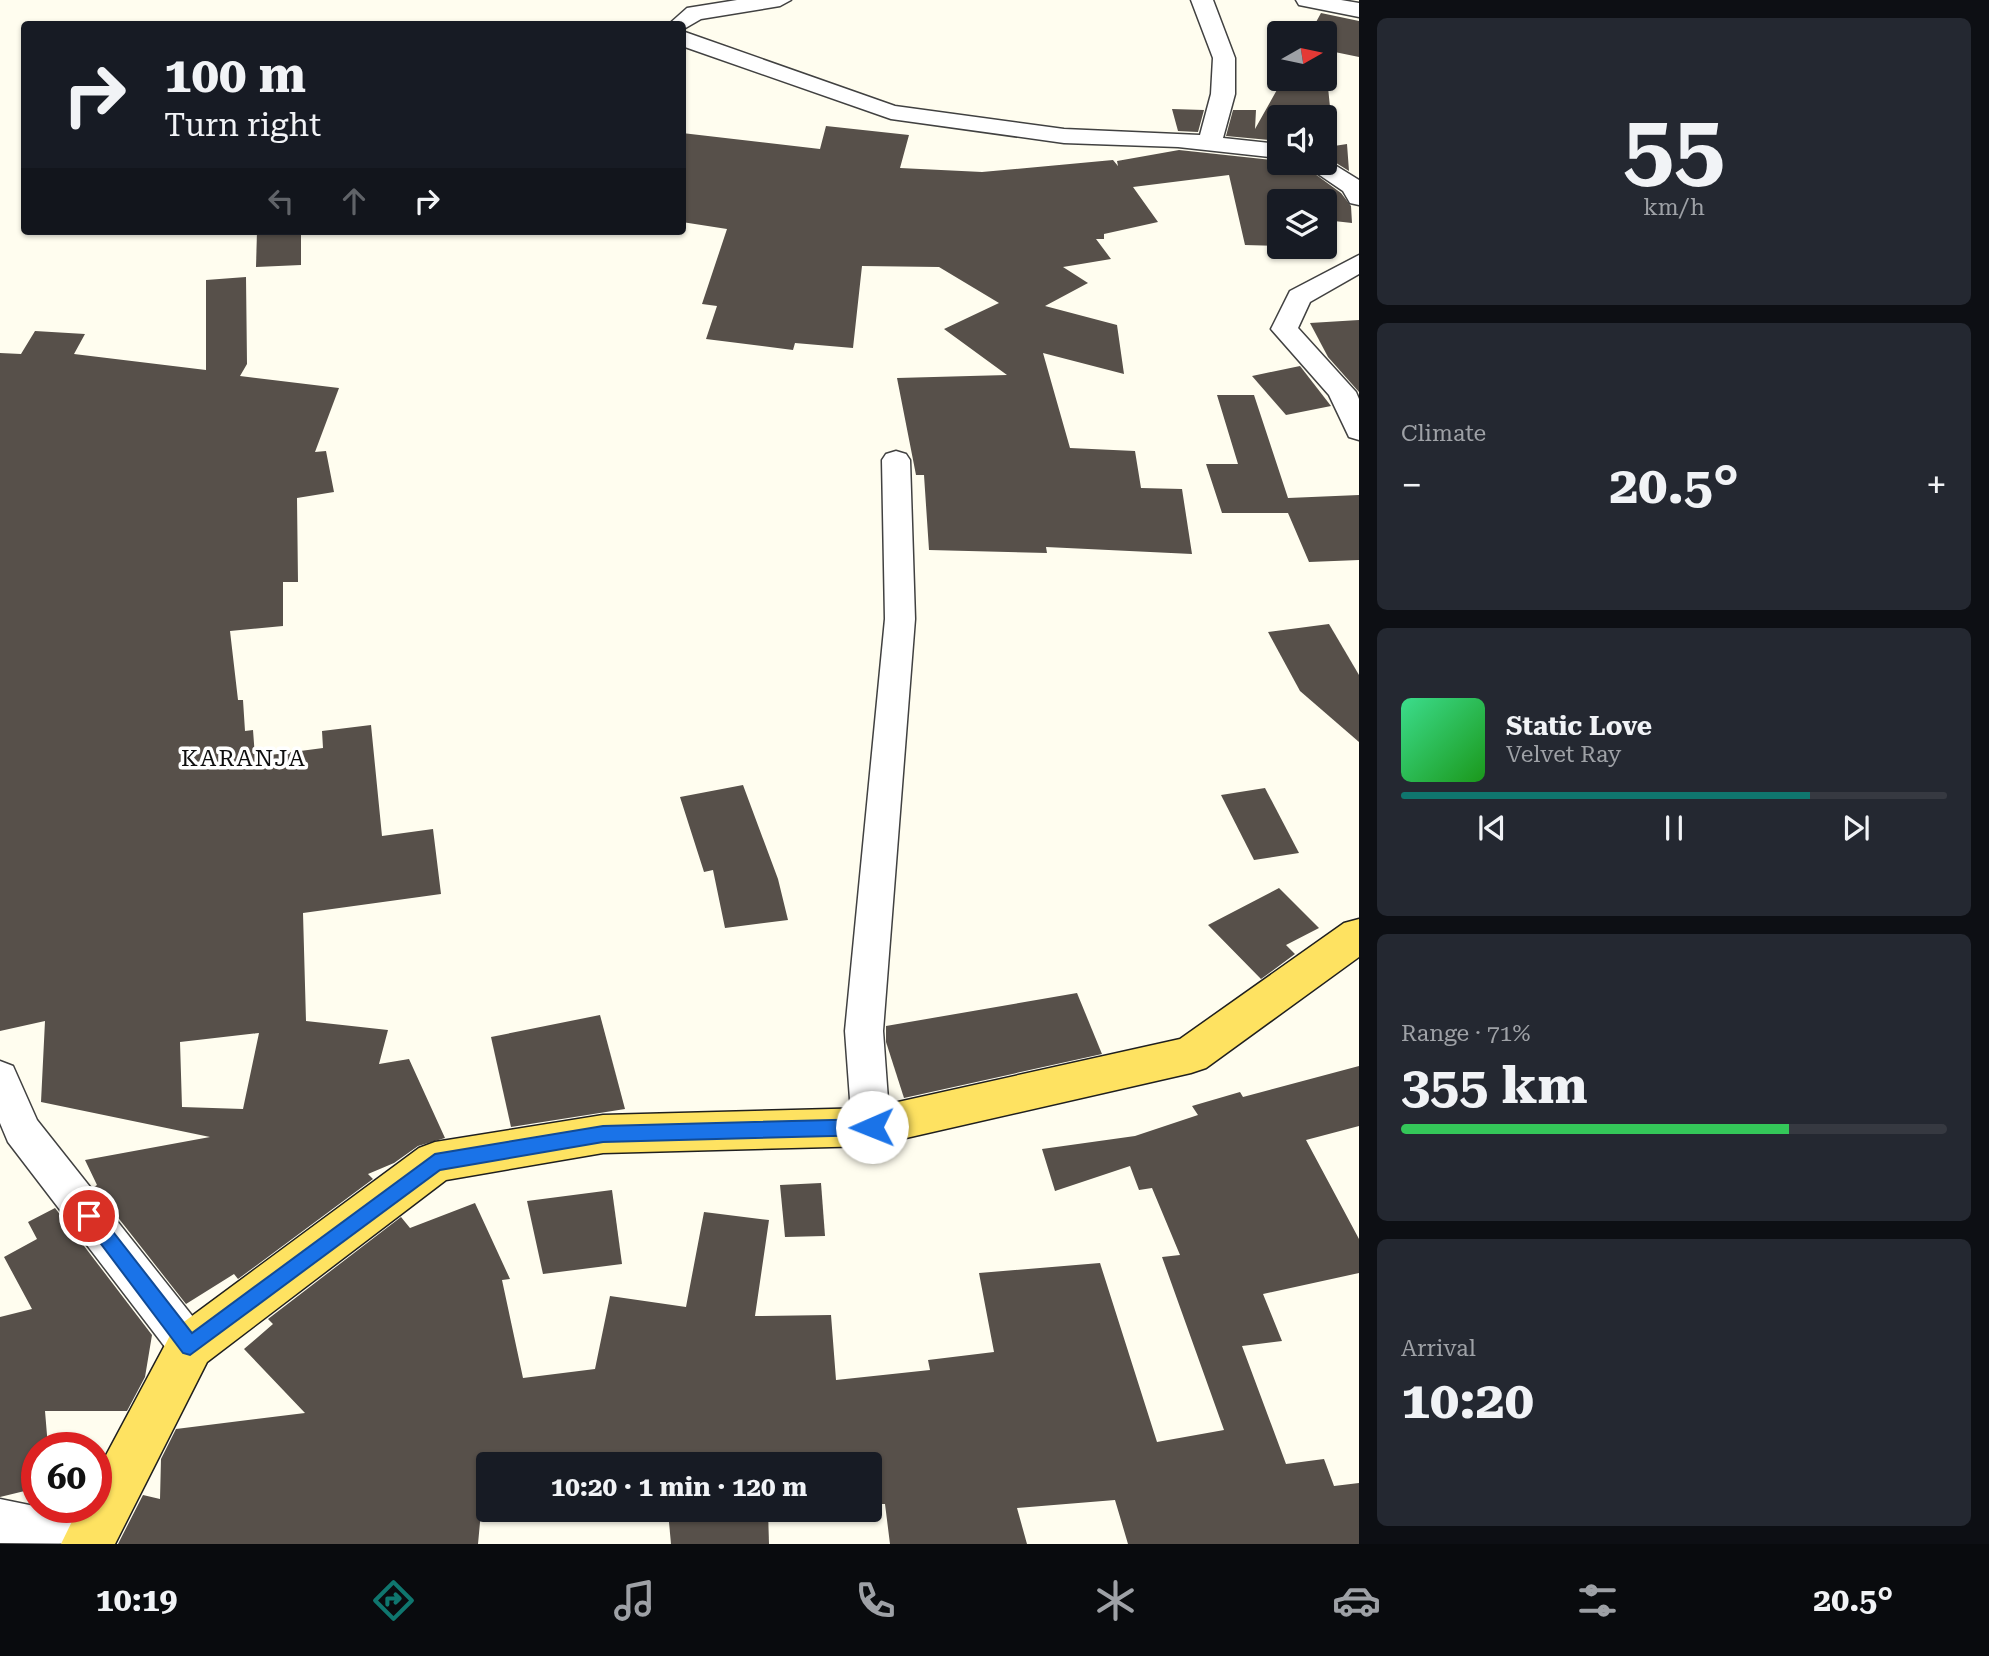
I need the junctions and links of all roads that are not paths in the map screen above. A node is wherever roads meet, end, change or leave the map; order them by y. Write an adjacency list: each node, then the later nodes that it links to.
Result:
1 (780, 0): 5 (street)
2 (1202, 0): 7 (street)
3 (1307, 0): 4 (street)
4 (1359, 10)
5 (684, 21)
6 (686, 39): 7 (street)
7 (1210, 142): 8 (street)
8 (1267, 149)
9 (1334, 175): 10 (street)
10 (1359, 198)
11 (1359, 263): 12 (street)
12 (1359, 431)
13 (896, 460): 16 (street)
14 (1359, 935): 16 (main road)
15 (0, 1077): 17 (street)
16 (872, 1127): 17 (main road)
17 (190, 1346): 19 (main road)
18 (0, 1521): 19 (street)
19 (88, 1542)

